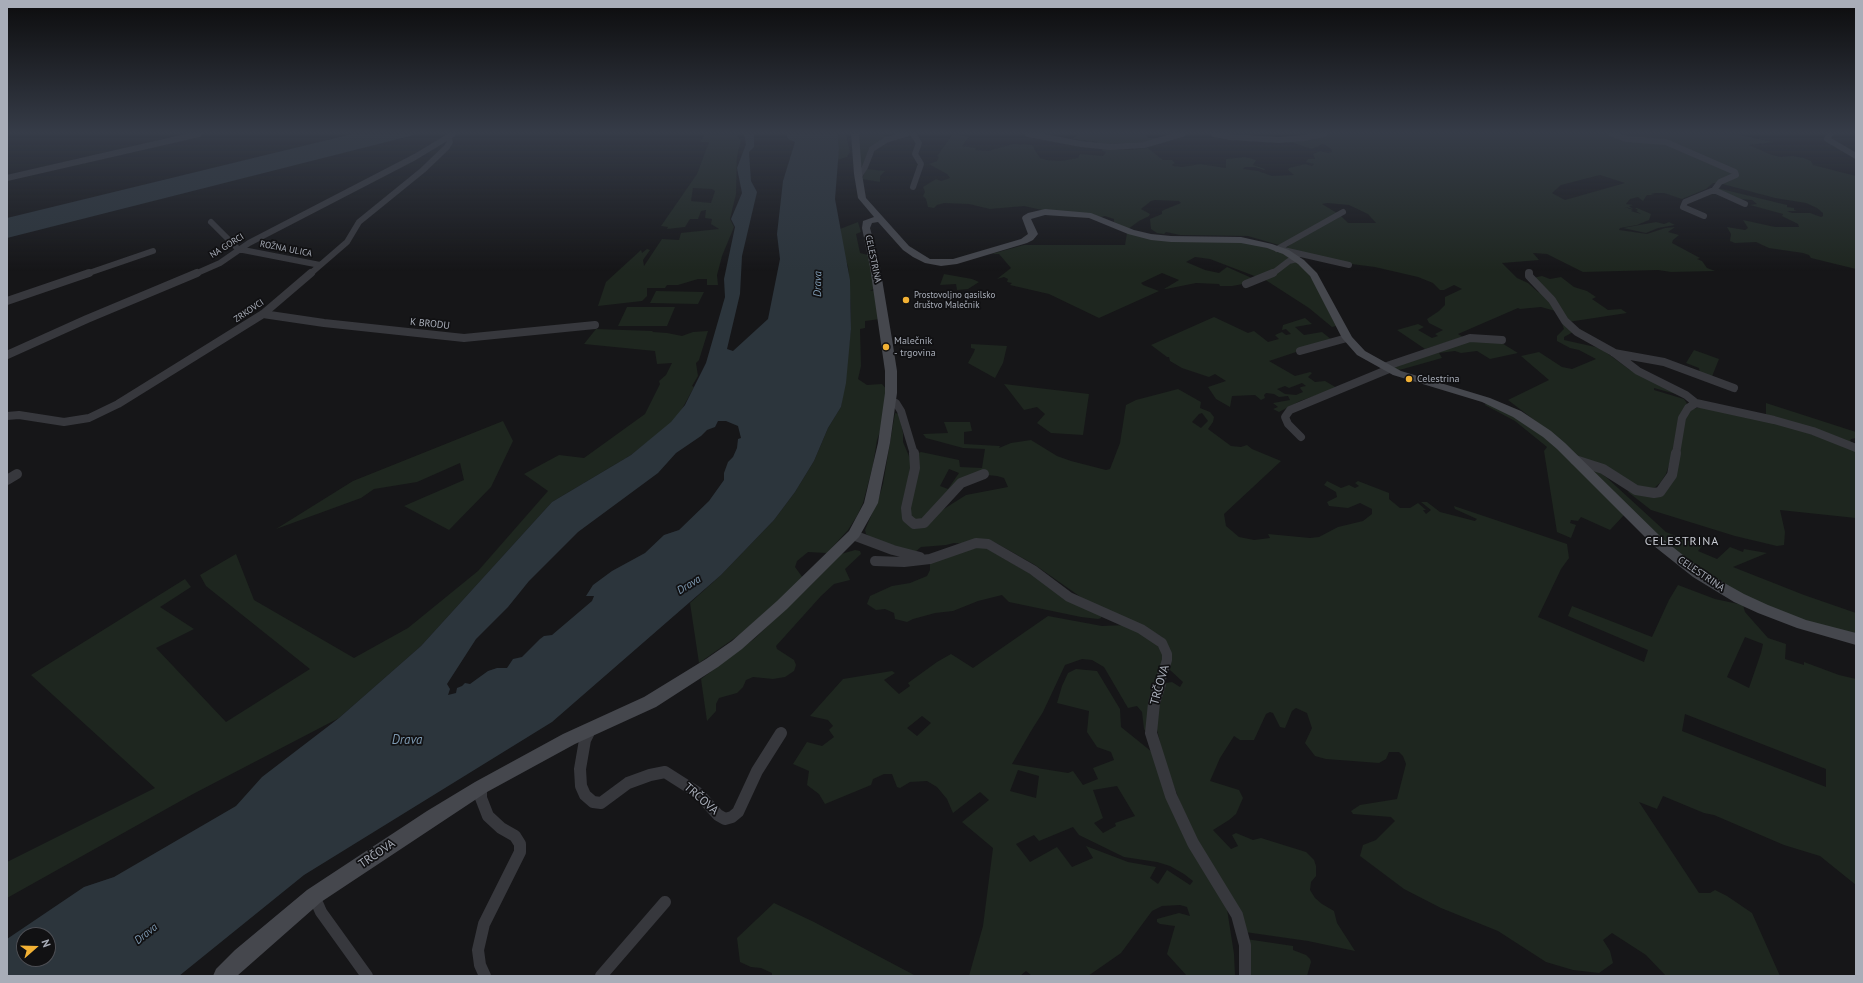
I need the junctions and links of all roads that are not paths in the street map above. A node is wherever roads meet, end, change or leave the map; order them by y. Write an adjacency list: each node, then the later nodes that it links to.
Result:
1 (371, 180): 13 (street, NA GORCI)
2 (410, 180): 17 (street, ZRKOVCI)
3 (858, 180): 11 (street)
4 (915, 180): 6 (street)
5 (1725, 180): 7 (street)
6 (913, 187)
7 (1714, 190): 8 (street); 10 (street)
8 (1744, 204)
9 (1343, 212): 14 (street)
10 (1704, 216)
11 (880, 219): 14 (street, CELESTRINA); 31 (street, CELESTRINA)
12 (211, 222): 13 (street)
13 (238, 249): 17 (street, ROŽNA ULICA); 28 (street, NA GORCI)
14 (1277, 249): 16 (street, CELESTRINA); 18 (street, CELESTRINA)
15 (153, 250): 21 (street)
16 (1297, 259): 20 (street); 24 (street, CELESTRINA)
17 (320, 265): 22 (street, ZRKOVCI)
18 (1349, 265)
19 (1529, 273): 27 (street)
20 (1246, 284)
21 (7, 301)
22 (263, 314): 23 (street, K BRODU); 33 (street, ZRKOVCI)
23 (595, 325)
24 (1347, 338): 26 (street); 29 (street, CELESTRINA)
25 (1502, 340): 29 (street)
26 (1300, 350)
27 (1613, 352): 30 (street); 32 (street)
28 (7, 355)
29 (1387, 368): 34 (street); 36 (street, CELESTRINA)
30 (1734, 388)
31 (890, 400): 38 (street); 40 (street, CELESTRINA)
32 (1696, 404): 35 (street); 36 (street, CELESTRINA)
33 (7, 416)
34 (1301, 437)
35 (1856, 448)
36 (1575, 460): 44 (street, CELESTRINA)
37 (17, 474): 39 (street)
38 (984, 474)
39 (7, 480)
40 (853, 535): 41 (street); 43 (street, CELESTRINA)
41 (930, 559): 42 (street, TRČOVA); 54 (street, TRČOVA)
42 (874, 561)
43 (801, 588): 45 (street, TRČOVA)
44 (1856, 639)
45 (592, 727): 46 (street, TRČOVA); 47 (street, TRČOVA)
46 (781, 733)
47 (481, 787): 48 (street, TRČOVA); 52 (street)
48 (314, 896): 50 (street, TRČOVA); 51 (street)
49 (665, 902): 53 (street)
50 (223, 976)
51 (367, 976)
52 (485, 976)
53 (601, 976)
54 (1245, 976)

